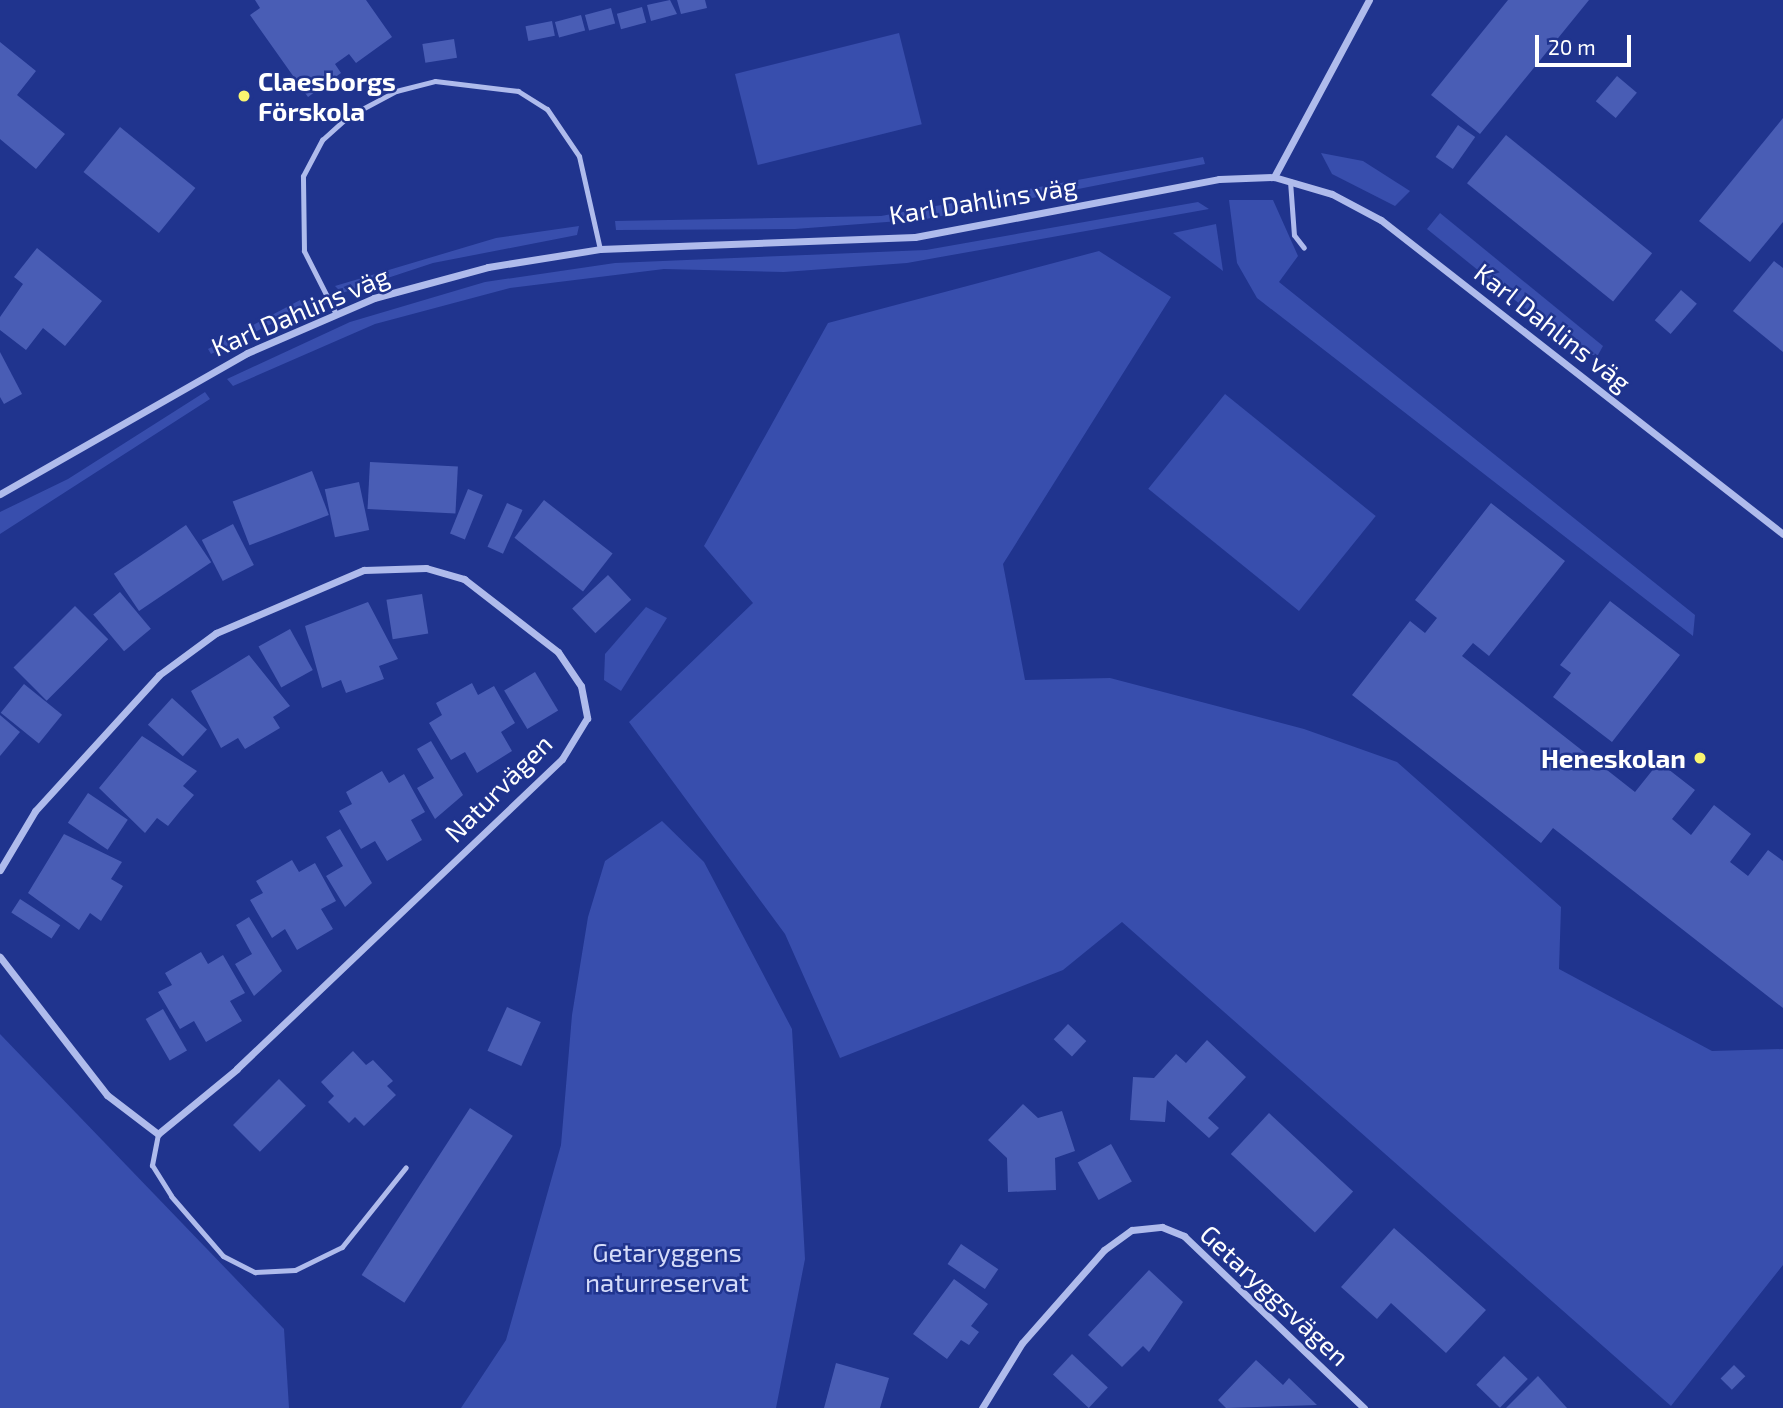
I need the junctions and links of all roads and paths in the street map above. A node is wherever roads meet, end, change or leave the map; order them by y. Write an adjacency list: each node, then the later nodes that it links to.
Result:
1 (1369, 0): 2 (street)
2 (1275, 177): 3 (street, Karl Dahlins väg); 5 (street, Karl Dahlins väg)
3 (1290, 181): 4 (lane); 8 (street, Karl Dahlins väg)
4 (1304, 248)
5 (600, 249): 6 (street, Karl Dahlins väg); 6 (lane)
6 (336, 314): 7 (street, Karl Dahlins väg)
7 (0, 494)
8 (1783, 534)
9 (0, 870): 11 (street, Naturvägen)
10 (0, 957): 11 (street)
11 (158, 1134): 12 (lane)
12 (406, 1167)
13 (982, 1408): 14 (street, Getaryggsvägen)
14 (1364, 1408)

